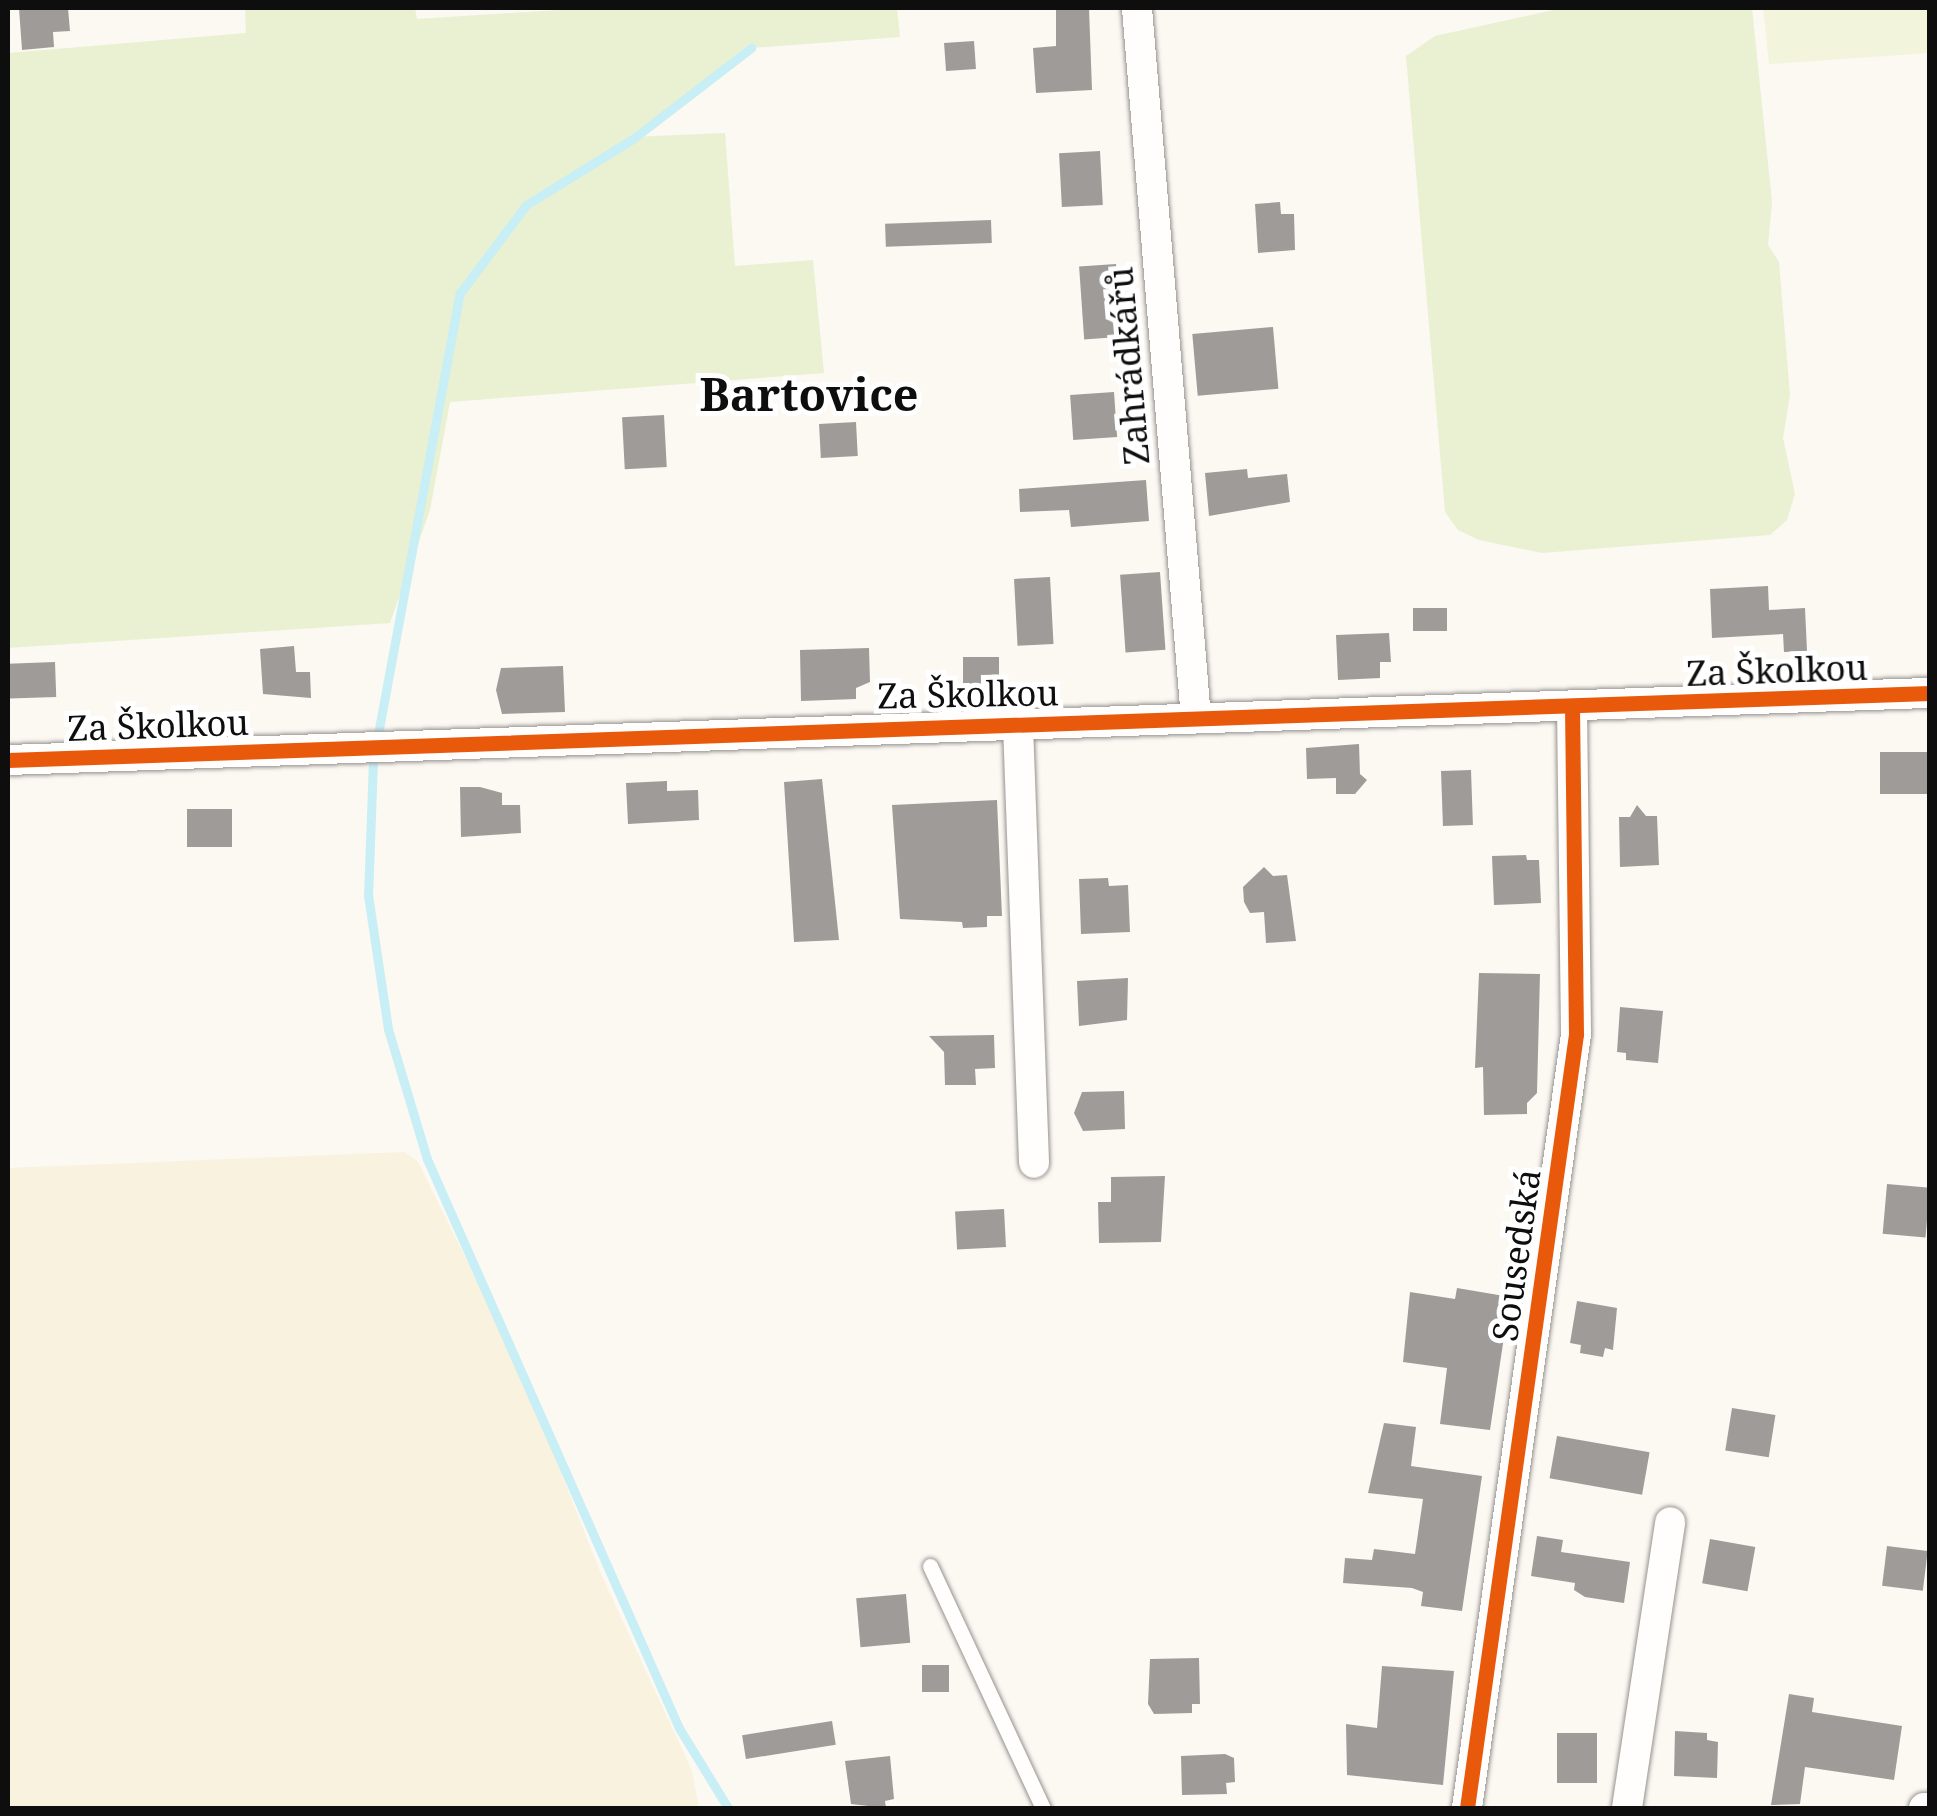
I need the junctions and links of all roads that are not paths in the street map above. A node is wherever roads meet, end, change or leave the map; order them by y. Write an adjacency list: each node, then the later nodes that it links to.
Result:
1 (1137, 8): 4 (street, Zahrádkářů)
2 (1930, 693): 3 (street, Za Školkou)
3 (1572, 706): 4 (street, Za Školkou); 11 (street, Sousedská)
4 (1196, 718): 5 (street, Za Školkou)
5 (1018, 724): 6 (street, Za Školkou); 7 (street, Za Školkou)
6 (8, 760)
7 (1034, 1163)
8 (1670, 1522): 12 (street)
9 (930, 1566): 10 (lane)
10 (1043, 1808)
11 (1467, 1808)
12 (1628, 1808)

